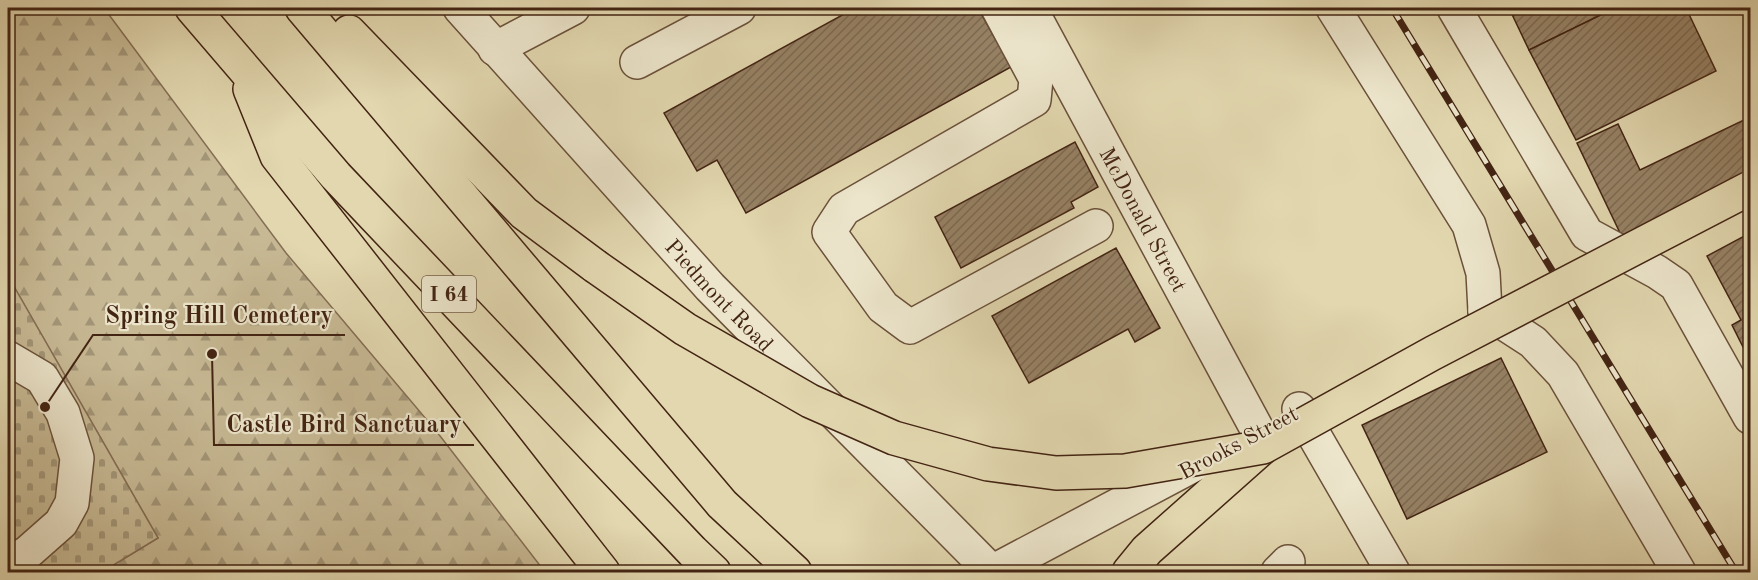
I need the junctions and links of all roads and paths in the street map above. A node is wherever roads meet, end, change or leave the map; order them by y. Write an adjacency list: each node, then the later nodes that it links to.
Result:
1 (192, 8): 14 (highway, I 64)
2 (302, 8): 25 (highway)
3 (326, 8): 21 (highway, bridge)
4 (460, 8): 12 (street, Piedmont Road)
5 (573, 8): 12 (street)
6 (739, 8): 11 (street)
7 (998, 8): 16 (street)
8 (1030, 8): 21 (street, McDonald Street)
9 (1333, 8): 17 (street)
10 (1454, 8): 20 (street)
11 (688, 20): 13 (street)
12 (495, 49): 26 (street, Piedmont Road)
13 (638, 62)
14 (240, 65): 23 (highway); 24 (highway, I 64)
15 (1750, 188): 21 (highway, bridge)
16 (1096, 226)
17 (1485, 311): 19 (street, Brooks Street); 29 (street)
18 (8, 358): 22 (street)
19 (1299, 409): 21 (street, Brooks Street); 28 (street)
20 (1750, 417)
21 (1261, 439): 26 (street, Brooks Street); 27 (highway)
22 (8, 563)
23 (603, 573)
24 (714, 573)
25 (795, 573)
26 (992, 573)
27 (1129, 573)
28 (1394, 573)
29 (1679, 573)

